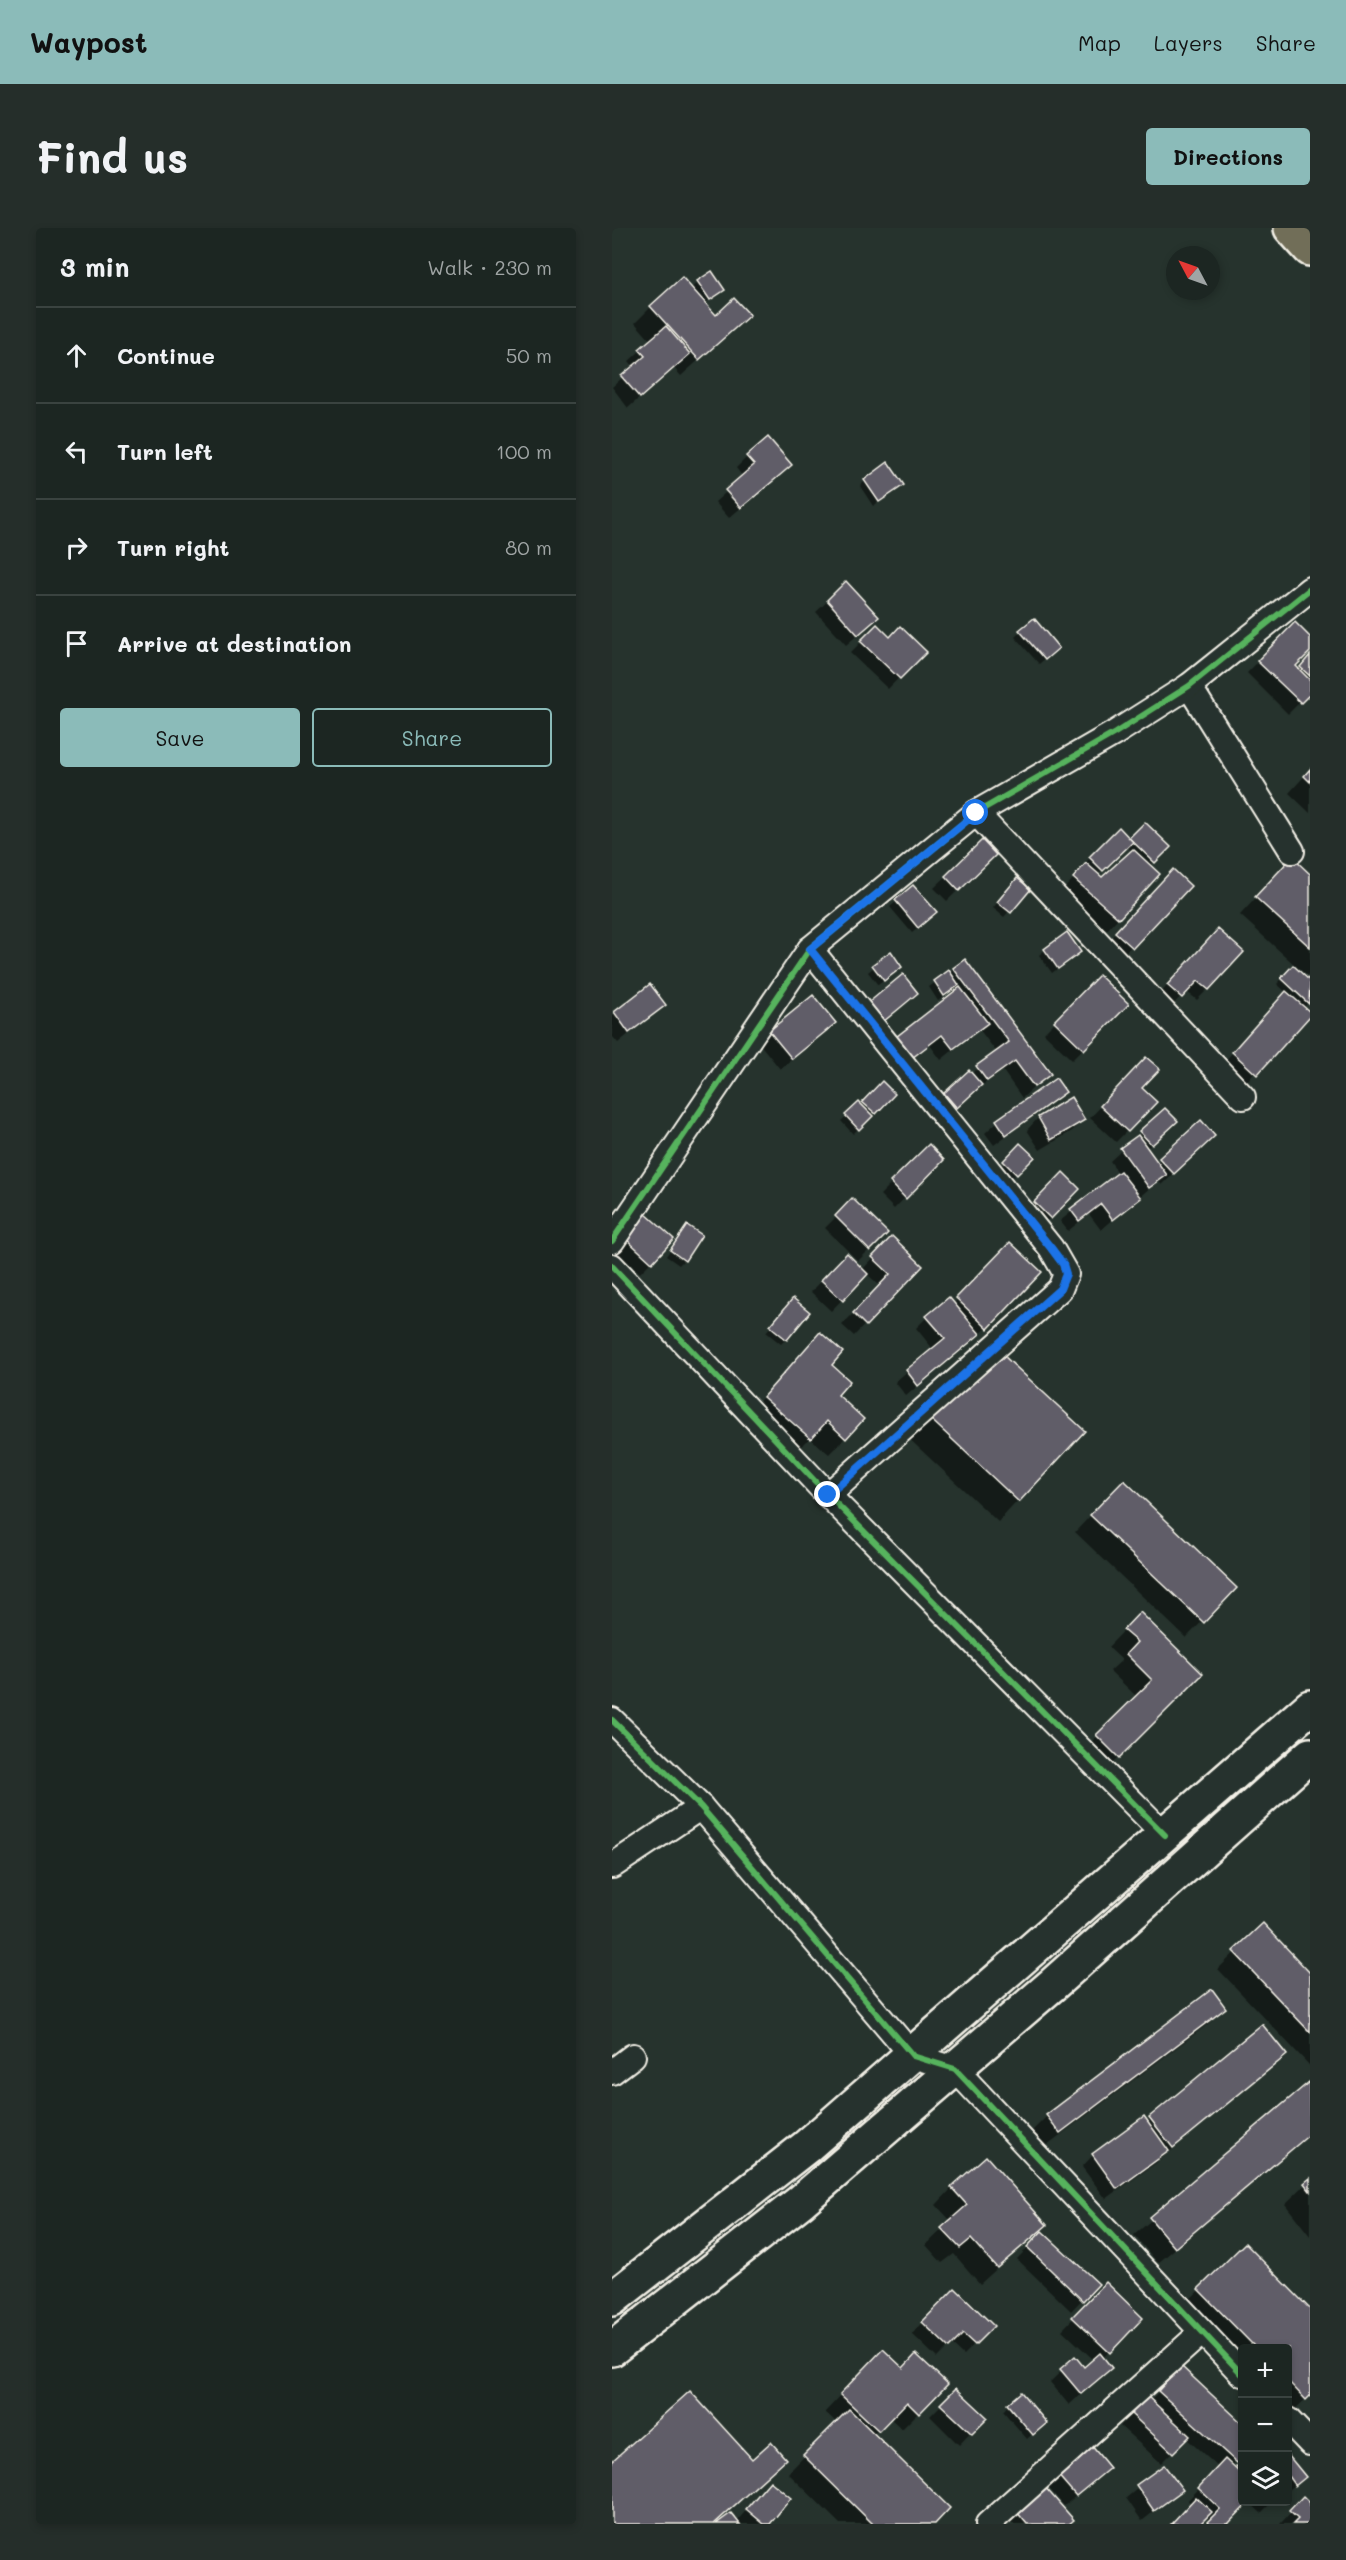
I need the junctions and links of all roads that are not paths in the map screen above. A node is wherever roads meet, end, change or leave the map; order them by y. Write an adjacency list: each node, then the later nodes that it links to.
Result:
1 (1291, 228): 2 (highway)
2 (1310, 249)
3 (1310, 589): 4 (street)
4 (1190, 686): 5 (street); 6 (street)
5 (976, 813): 7 (street); 8 (street)
6 (1292, 850)
7 (810, 949): 9 (street); 11 (street)
8 (1243, 1098)
9 (612, 1241)
10 (612, 1266): 11 (street)
11 (828, 1495): 16 (street)
12 (1310, 1707): 16 (main road)
13 (612, 1720): 15 (street)
14 (1310, 1755): 20 (main road)
15 (701, 1807): 17 (street); 19 (street)
16 (1165, 1836): 19 (main road)
17 (612, 1866)
18 (633, 2056): 21 (street)
19 (913, 2056): 20 (street); 22 (main road)
20 (955, 2069): 23 (street); 24 (main road)
21 (612, 2072)
22 (612, 2298)
23 (1202, 2333): 25 (street); 28 (street)
24 (612, 2349)
25 (1238, 2370)
26 (1292, 2425): 27 (street)
27 (1310, 2442)
28 (1000, 2520)

